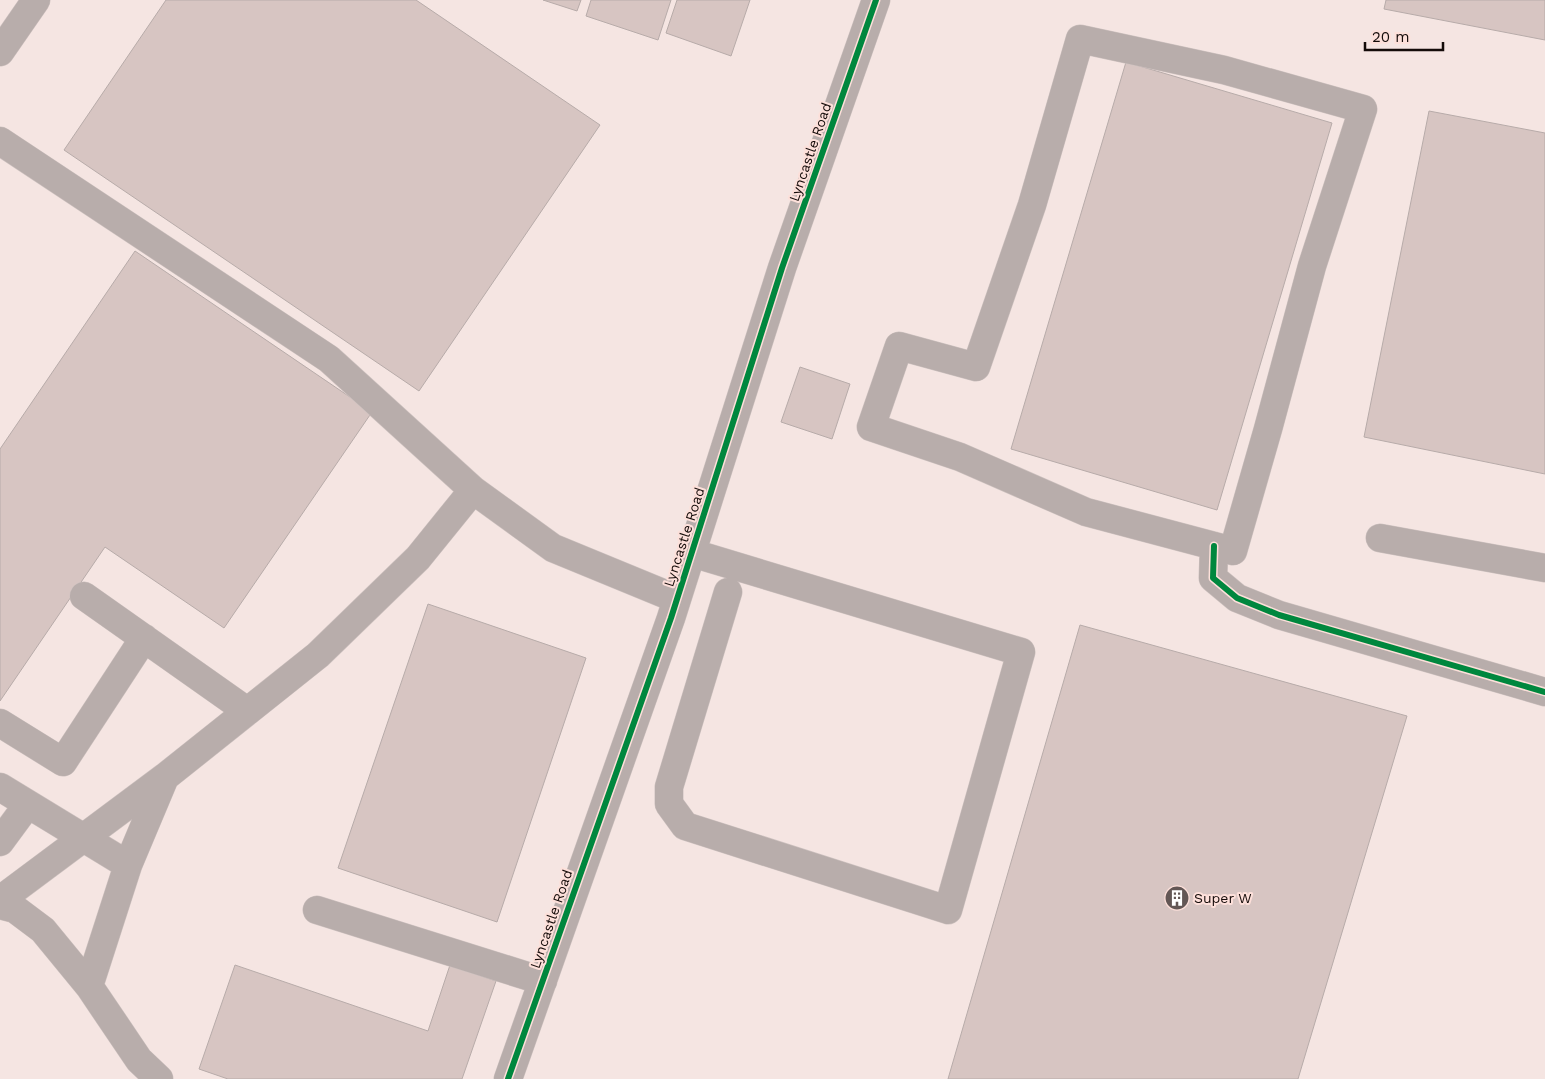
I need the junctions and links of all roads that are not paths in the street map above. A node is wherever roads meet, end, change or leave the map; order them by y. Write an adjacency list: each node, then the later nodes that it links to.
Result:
1 (36, 0): 3 (street)
2 (876, 0): 8 (street, Lyncastle Road)
3 (0, 52)
4 (0, 141): 5 (street)
5 (473, 490): 12 (street); 15 (street)
6 (1380, 538): 9 (street)
7 (1214, 546): 7 (street); 14 (street)
8 (692, 553): 10 (street); 12 (street, Lyncastle Road)
9 (1545, 568)
10 (728, 592)
11 (84, 596): 13 (street)
12 (677, 599): 26 (street, Lyncastle Road)
13 (144, 638): 15 (street); 16 (street)
14 (1545, 692)
15 (246, 711): 17 (street)
16 (0, 723)
17 (165, 777): 20 (street); 22 (street)
18 (0, 787): 19 (street)
19 (28, 804): 20 (street); 21 (street)
20 (83, 838): 22 (street); 23 (street)
21 (0, 842)
22 (128, 865): 27 (street)
23 (0, 900)
24 (0, 905): 27 (street)
25 (317, 910): 26 (street)
26 (542, 981): 29 (street, Lyncastle Road)
27 (89, 986): 28 (street)
28 (159, 1079)
29 (508, 1079)

